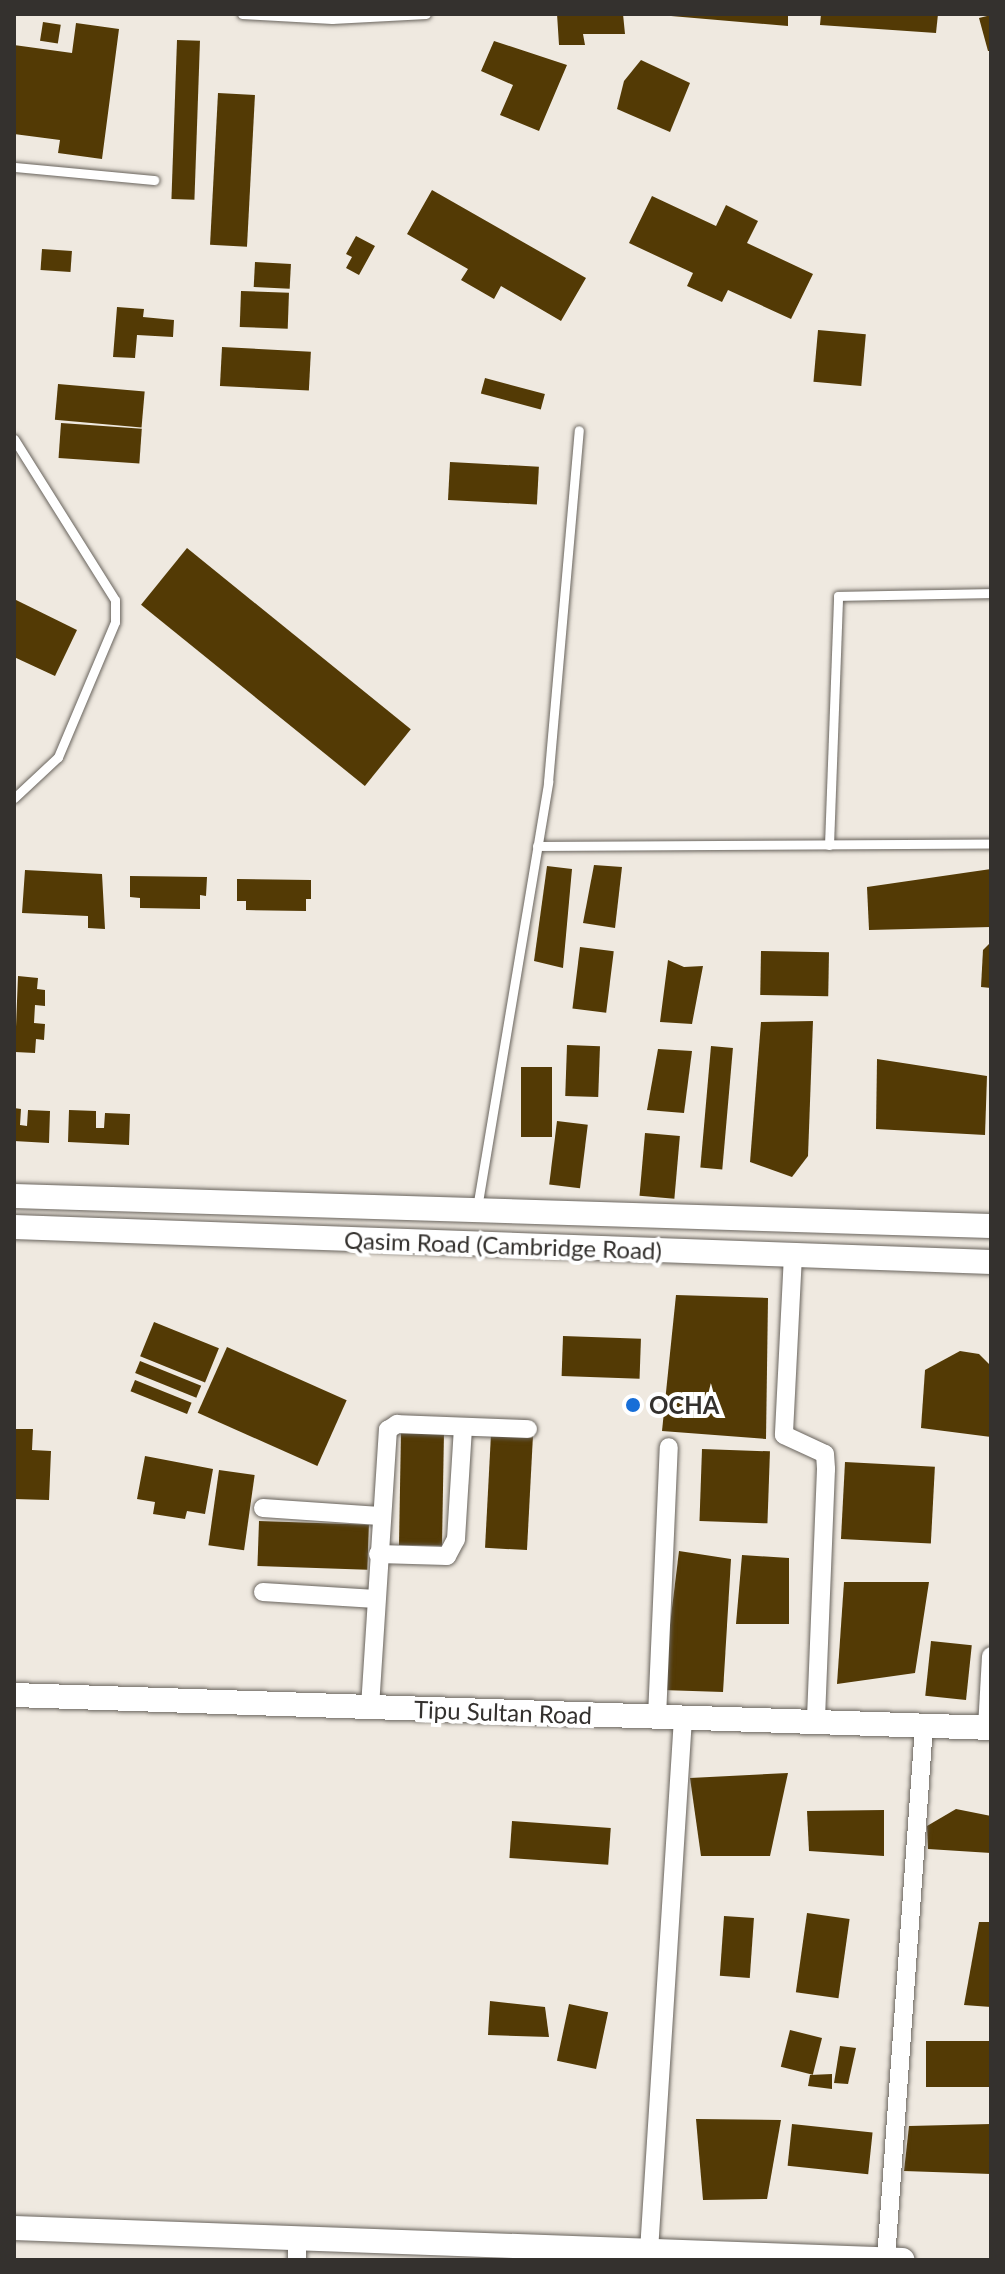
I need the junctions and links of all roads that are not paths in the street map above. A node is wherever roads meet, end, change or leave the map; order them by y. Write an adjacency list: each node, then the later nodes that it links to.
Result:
1 (242, 14): 2 (lane)
2 (426, 14)
3 (14, 167): 4 (lane)
4 (154, 180)
5 (579, 430): 11 (lane)
6 (14, 439): 8 (lane)
7 (991, 593): 10 (lane)
8 (14, 798)
9 (991, 844): 10 (lane)
10 (829, 845): 11 (lane)
11 (537, 846): 13 (lane)
12 (14, 1196): 13 (main road, Qasim Road (Cambridge Road))
13 (477, 1211): 14 (main road, Qasim Road (Cambridge Road))
14 (991, 1226)
15 (14, 1227): 16 (main road, Qasim Road (Cambridge Road))
16 (793, 1255): 17 (main road, Qasim Road (Cambridge Road)); 31 (street)
17 (991, 1262)
18 (463, 1427): 19 (street); 22 (street); 23 (street)
19 (528, 1429)
20 (669, 1447): 29 (street)
21 (263, 1508): 22 (street)
22 (380, 1516): 23 (street)
23 (378, 1554): 25 (street)
24 (263, 1592): 25 (street)
25 (376, 1599): 28 (street)
26 (991, 1656): 33 (street)
27 (14, 1695): 28 (main road, Tipu Sultan Road)
28 (370, 1707): 29 (main road, Tipu Sultan Road)
29 (657, 1717): 30 (main road, Tipu Sultan Road)
30 (683, 1718): 31 (main road, Tipu Sultan Road); 36 (street)
31 (816, 1722): 32 (main road, Tipu Sultan Road)
32 (924, 1726): 33 (main road, Tipu Sultan Road); 37 (street)
33 (989, 1728)
34 (14, 2228): 35 (main road)
35 (297, 2249): 36 (main road)
36 (649, 2251): 37 (main road)
37 (886, 2259): 38 (main road)
38 (902, 2260)

